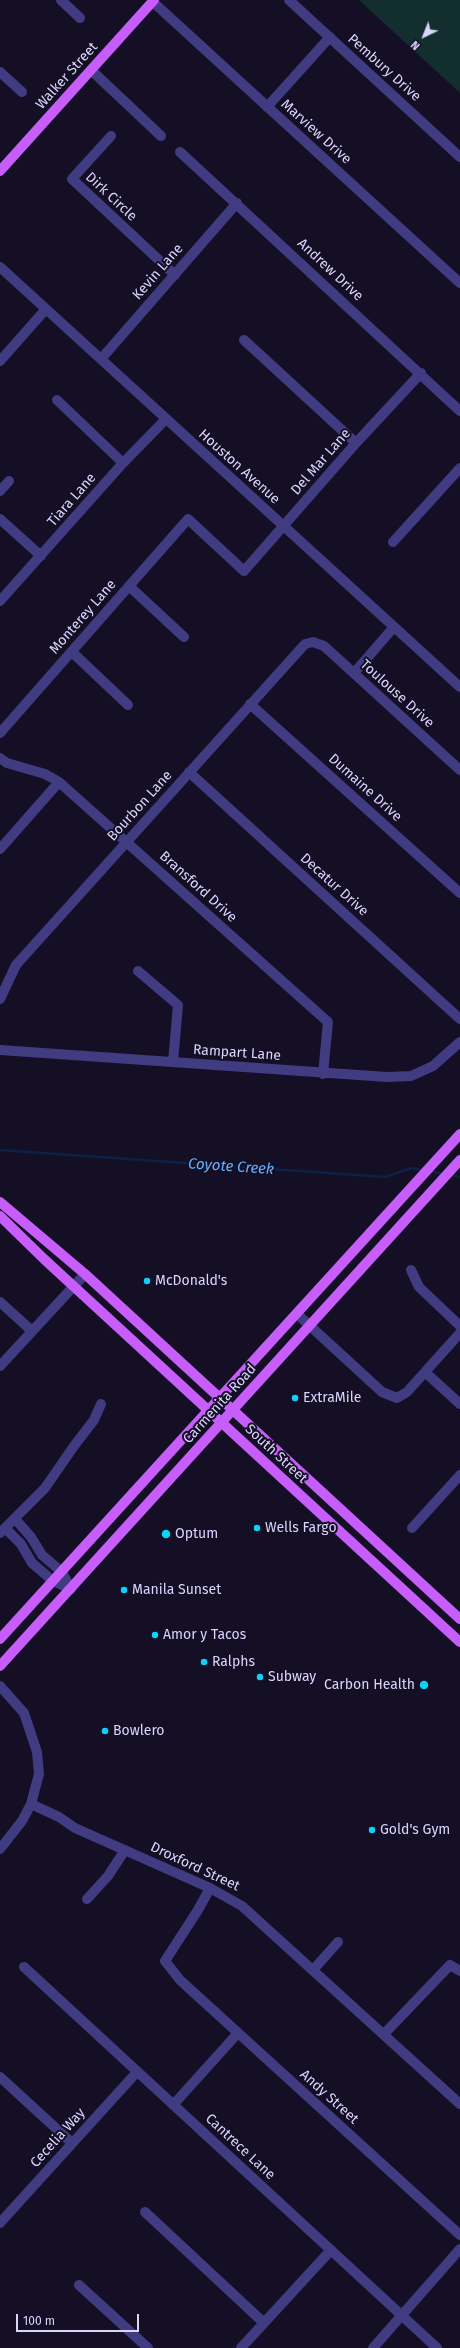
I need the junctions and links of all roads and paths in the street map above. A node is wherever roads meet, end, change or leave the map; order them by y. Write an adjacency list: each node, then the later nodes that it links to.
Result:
1 (61, 0): 4 (street)
2 (289, 0): 5 (street, Pembury Drive)
3 (153, 1): 6 (main road, Walker Street); 9 (street, Marview Drive)
4 (80, 18)
5 (330, 37): 9 (street); 13 (street, Pembury Drive)
6 (91, 70): 11 (street); 14 (main road, Walker Street)
7 (0, 72): 8 (street)
8 (22, 92)
9 (267, 107): 18 (street, Marview Drive)
10 (110, 136): 17 (street, Dirk Circle)
11 (161, 136)
12 (180, 152): 15 (street, Andrew Drive)
13 (460, 157)
14 (0, 171)
15 (236, 203): 17 (street, Kevin Lane); 23 (street, Andrew Drive)
16 (0, 267): 19 (street, Houston Avenue)
17 (175, 275): 21 (street, Kevin Lane)
18 (460, 283)
19 (46, 309): 21 (street, Houston Avenue); 22 (street)
20 (244, 340): 27 (street)
21 (101, 359): 26 (street, Houston Avenue)
22 (0, 361)
23 (421, 373): 25 (street, Andrew Drive); 27 (street, Del Mar Lane)
24 (57, 400): 28 (street)
25 (460, 411)
26 (166, 419): 28 (street, Tiara Lane); 34 (street, Houston Avenue)
27 (356, 443): 34 (street, Del Mar Lane)
28 (123, 463): 36 (street, Tiara Lane)
29 (460, 468): 35 (street)
30 (9, 481): 31 (street)
31 (0, 491)
32 (0, 519): 36 (street)
33 (188, 519): 34 (street, Del Mar Lane); 37 (street, Monterey Lane)
34 (284, 527): 39 (street, Houston Avenue)
35 (393, 542)
36 (41, 556): 38 (street, Tiara Lane)
37 (129, 586): 40 (street); 42 (street, Monterey Lane)
38 (0, 601)
39 (394, 627): 43 (street); 44 (street, Houston Avenue)
40 (184, 637)
41 (313, 642): 43 (street, Toulouse Drive); 46 (street, Bourbon Lane)
42 (72, 652): 45 (street); 47 (street, Monterey Lane)
43 (354, 673): 49 (street, Toulouse Drive)
44 (460, 688)
45 (128, 704)
46 (250, 704): 50 (street, Bourbon Lane); 54 (street, Dumaine Drive)
47 (0, 734)
48 (0, 758): 51 (street, Bransford Drive)
49 (460, 770)
50 (189, 772): 52 (street, Bourbon Lane); 57 (street, Decatur Drive)
51 (59, 782): 52 (street, Bransford Drive); 53 (street)
52 (127, 842): 56 (street, Bourbon Lane); 61 (street, Bransford Drive)
53 (0, 849)
54 (460, 893)
55 (138, 972): 60 (street)
56 (0, 999)
57 (460, 1019)
58 (460, 1042): 61 (street, Rampart Lane)
59 (0, 1050): 60 (street, Rampart Lane)
60 (173, 1062): 61 (street, Rampart Lane)
61 (323, 1074)
62 (458, 1137): 70 (main road, Carmenita Road)
63 (460, 1160): 71 (main road, Carmenita Road)
64 (0, 1202): 67 (main road, South Street)
65 (0, 1216): 68 (main road, South Street)
66 (411, 1270): 72 (street)
67 (85, 1274): 68 (street); 77 (main road, South Street)
68 (73, 1286): 73 (street); 81 (main road, South Street)
69 (0, 1302): 73 (street)
70 (296, 1314): 71 (street); 77 (main road, Carmenita Road)
71 (309, 1326): 76 (street); 80 (main road, Carmenita Road)
72 (460, 1326)
73 (32, 1331): 75 (street)
74 (460, 1333): 76 (street)
75 (0, 1366)
76 (425, 1372): 79 (street)
77 (220, 1399): 80 (main road, South Street); 81 (main road, Carmenita Road)
78 (101, 1404): 84 (street)
79 (460, 1404)
80 (233, 1410): 82 (main road, Carmenita Road); 90 (main road, South Street)
81 (209, 1411): 82 (main road, South Street); 87 (main road, Carmenita Road)
82 (221, 1423): 89 (main road, Carmenita Road); 92 (main road, South Street)
83 (460, 1475): 85 (street)
84 (16, 1520): 86 (street); 87 (street)
85 (412, 1528)
86 (3, 1531): 88 (street)
87 (62, 1572): 88 (main road, Carmenita Road); 89 (street)
88 (53, 1581): 89 (street); 91 (main road, Carmenita Road)
89 (71, 1588): 93 (main road, Carmenita Road)
90 (460, 1619)
91 (0, 1640)
92 (460, 1642)
93 (0, 1666)
94 (0, 1686): 95 (street)
95 (31, 1804): 96 (street); 97 (street, Droxford Street)
96 (0, 1848)
97 (125, 1850): 98 (street, Droxford Street); 99 (street)
98 (210, 1888): 102 (street, Droxford Street); 104 (street, Andy Street)
99 (87, 1899)
100 (338, 1942): 102 (street)
101 (24, 1967): 106 (street, Cantrece Lane)
102 (312, 1970): 105 (street, Droxford Street)
103 (460, 1971): 105 (street)
104 (238, 2033): 109 (street); 114 (street, Andy Street)
105 (384, 2034): 108 (street, Droxford Street)
106 (137, 2072): 109 (street, Cantrece Lane); 110 (street, Cecelia Way)
107 (0, 2077): 110 (street)
108 (460, 2104)
109 (173, 2105): 116 (street, Cantrece Lane)
110 (72, 2143): 111 (street, Cecelia Way)
111 (4, 2212): 113 (street, Cecelia Way)
112 (144, 2212): 119 (street)
113 (0, 2223)
114 (460, 2236)
115 (460, 2249): 118 (street)
116 (331, 2250): 118 (street, Cantrece Lane); 119 (street)
117 (79, 2285): 120 (street)
118 (402, 2316): 122 (street); 123 (street, Cantrece Lane)
119 (264, 2323): 121 (street)
120 (148, 2348)
121 (241, 2348)
122 (373, 2348)
123 (437, 2348)

